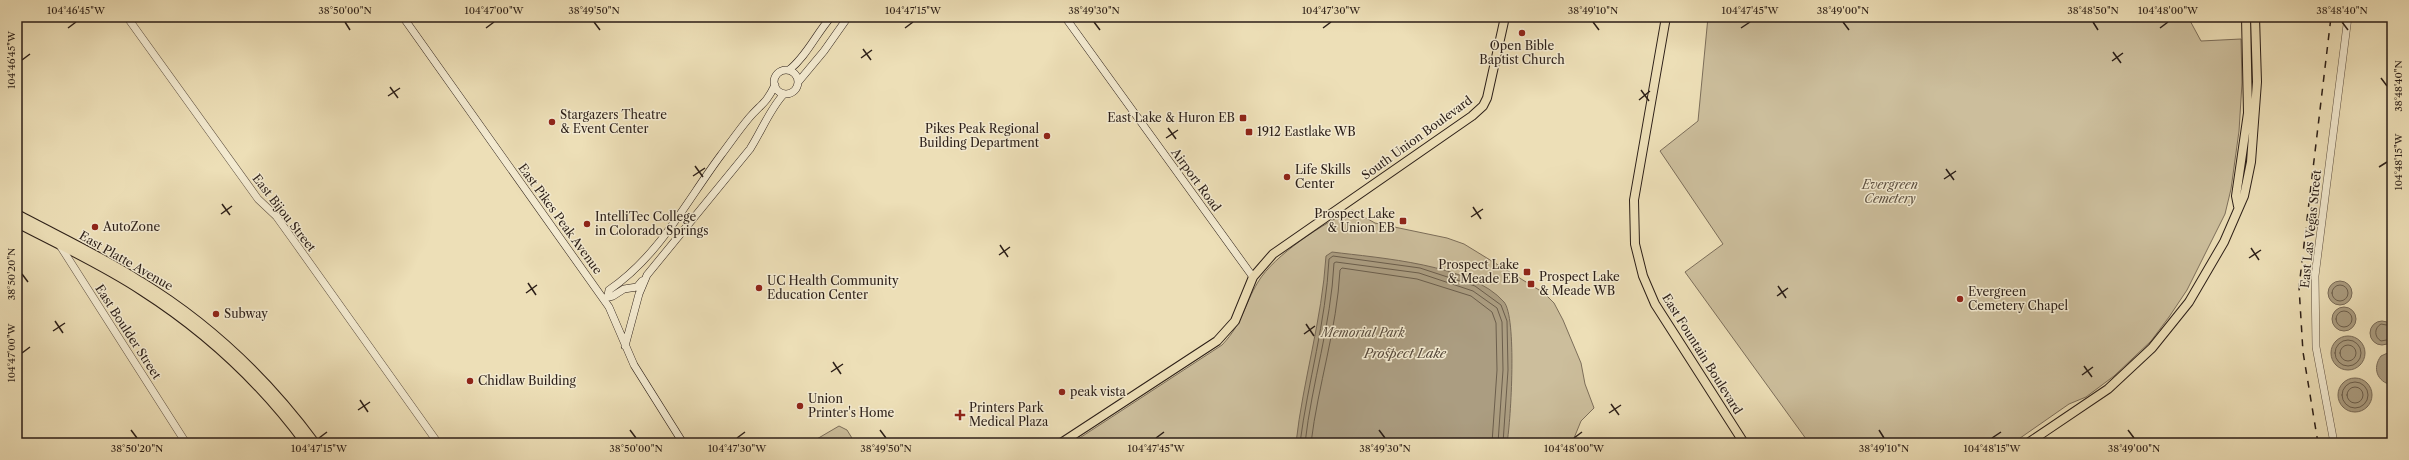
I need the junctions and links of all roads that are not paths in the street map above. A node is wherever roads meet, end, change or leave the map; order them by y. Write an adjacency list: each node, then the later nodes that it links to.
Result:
1 (127, 17): 32 (main road, East Bijou Street)
2 (403, 17): 26 (main road, East Pikes Peak Avenue)
3 (831, 17): 11 (main road)
4 (848, 17): 13 (main road)
5 (1065, 17): 23 (main road, Airport Road)
6 (1505, 17): 23 (main road, South Union Boulevard)
7 (1666, 17): 35 (main road, East Fountain Boulevard)
8 (2246, 17): 15 (main road)
9 (2255, 17): 15 (main road)
10 (2348, 17): 37 (main road, East Las Vegas Street)
11 (789, 70): 12 (main road); 13 (main road)
12 (774, 82): 14 (main road); 26 (main road)
13 (798, 84): 14 (main road)
14 (784, 94): 22 (main road)
15 (2238, 206): 36 (main road)
16 (17, 214): 18 (main road, East Platte Avenue)
17 (17, 223): 19 (main road, East Platte Avenue)
18 (51, 233): 19 (main road, East Boulder Street); 25 (main road, East Platte Avenue)
19 (60, 246): 20 (main road, East Platte Avenue); 21 (main road, East Boulder Street)
20 (79, 256): 21 (main road); 24 (main road, East Platte Avenue)
21 (74, 267): 31 (main road, East Boulder Street)
22 (647, 275): 26 (main road); 29 (main road)
23 (1253, 277): 34 (main road, South Union Boulevard)
24 (142, 290): 25 (main road); 27 (main road, East Platte Avenue)
25 (162, 295): 28 (main road, East Platte Avenue)
26 (606, 297): 29 (main road, East Pikes Peak Avenue)
27 (170, 310): 28 (main road); 30 (main road, East Platte Avenue)
28 (194, 318): 30 (main road, East Platte Avenue)
29 (625, 346): 33 (main road, East Pikes Peak Avenue)
30 (308, 442)
31 (186, 443)
32 (438, 443)
33 (683, 443)
34 (1061, 443)
35 (1744, 443)
36 (2028, 443)
37 (2334, 443)

